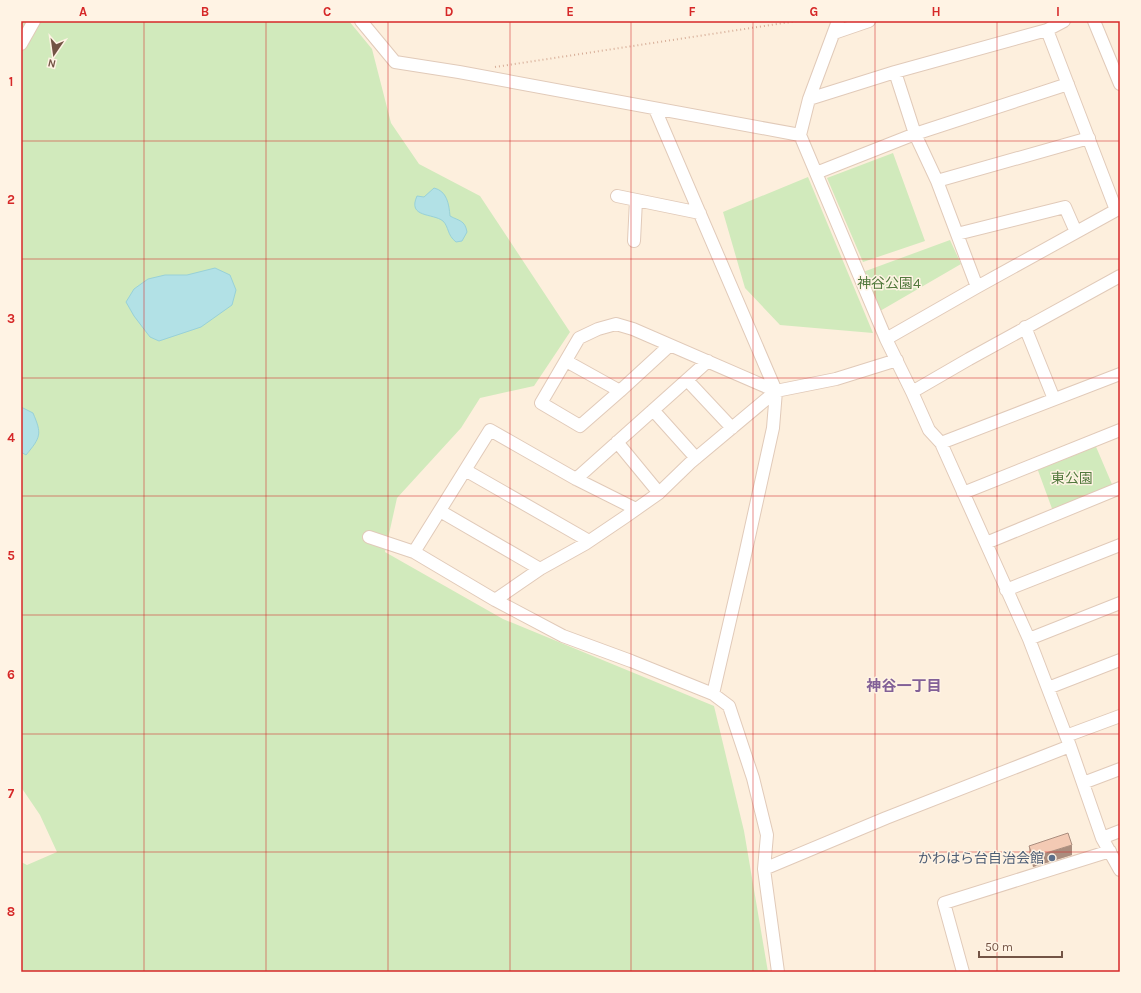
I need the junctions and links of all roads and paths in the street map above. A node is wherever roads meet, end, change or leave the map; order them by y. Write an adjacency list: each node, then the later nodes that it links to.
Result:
1 (34, 21): 10 (street)
2 (361, 21): 16 (street)
3 (797, 21): 11 (path)
4 (838, 21): 9 (street)
5 (869, 21): 9 (street)
6 (1064, 21): 8 (street)
7 (1094, 21): 14 (street)
8 (1047, 30): 12 (street); 13 (street)
9 (834, 33): 15 (street)
10 (21, 44)
11 (491, 67)
12 (895, 72): 15 (street); 17 (street)
13 (1068, 84): 17 (street); 19 (street)
14 (1120, 84)
15 (809, 99): 18 (street)
16 (655, 109): 18 (street); 25 (street)
17 (915, 134): 20 (street); 21 (street)
18 (800, 135): 20 (street)
19 (1089, 138): 21 (street); 24 (street)
20 (816, 173): 32 (street)
21 (936, 181): 27 (street)
22 (617, 196): 23 (street)
23 (636, 200): 25 (street); 28 (street)
24 (1118, 209): 26 (street)
25 (700, 213): 40 (street)
26 (1076, 232): 27 (street); 30 (street)
27 (957, 234): 30 (street)
28 (634, 241)
29 (1120, 276): 31 (street)
30 (977, 287): 32 (street)
31 (1025, 328): 41 (street); 42 (street)
32 (886, 339): 34 (street)
33 (670, 346): 35 (street); 36 (street); 39 (street)
34 (897, 360): 40 (street); 41 (street)
35 (566, 361): 39 (street); 39 (street)
36 (708, 361): 38 (street); 40 (street)
37 (1120, 374): 42 (street)
38 (687, 380): 43 (street); 44 (street)
39 (620, 391)
40 (776, 391): 44 (street); 68 (street)
41 (912, 392): 47 (street)
42 (1054, 399): 47 (street)
43 (653, 410): 46 (street); 48 (street)
44 (732, 428): 48 (street)
45 (1120, 430): 53 (street)
46 (617, 442): 50 (street); 52 (street)
47 (940, 443): 53 (street)
48 (696, 458): 52 (street)
49 (465, 470): 50 (street); 55 (street); 57 (street)
50 (576, 479): 54 (street)
51 (1120, 488): 58 (street)
52 (659, 492): 54 (street)
53 (963, 493): 58 (street)
54 (636, 508): 57 (street)
55 (440, 512): 60 (street); 61 (street)
56 (368, 537): 60 (street)
57 (589, 541): 61 (street)
58 (986, 543): 62 (street)
59 (1120, 545): 62 (street)
60 (414, 552): 63 (street)
61 (540, 569): 63 (street)
62 (1006, 590): 65 (street)
63 (495, 600): 68 (street)
64 (1120, 603): 65 (street)
65 (1029, 639): 67 (street)
66 (1120, 660): 67 (street)
67 (1048, 688): 70 (street)
68 (713, 694): 76 (street)
69 (1120, 716): 70 (street)
70 (1068, 741): 72 (street); 76 (street)
71 (1120, 770): 72 (street)
72 (1083, 783): 74 (street)
73 (1120, 831): 74 (street)
74 (1102, 838): 75 (street)
75 (1110, 852): 77 (street); 79 (street)
76 (764, 869): 78 (street)
77 (1120, 870)
78 (778, 972)
79 (963, 972)

